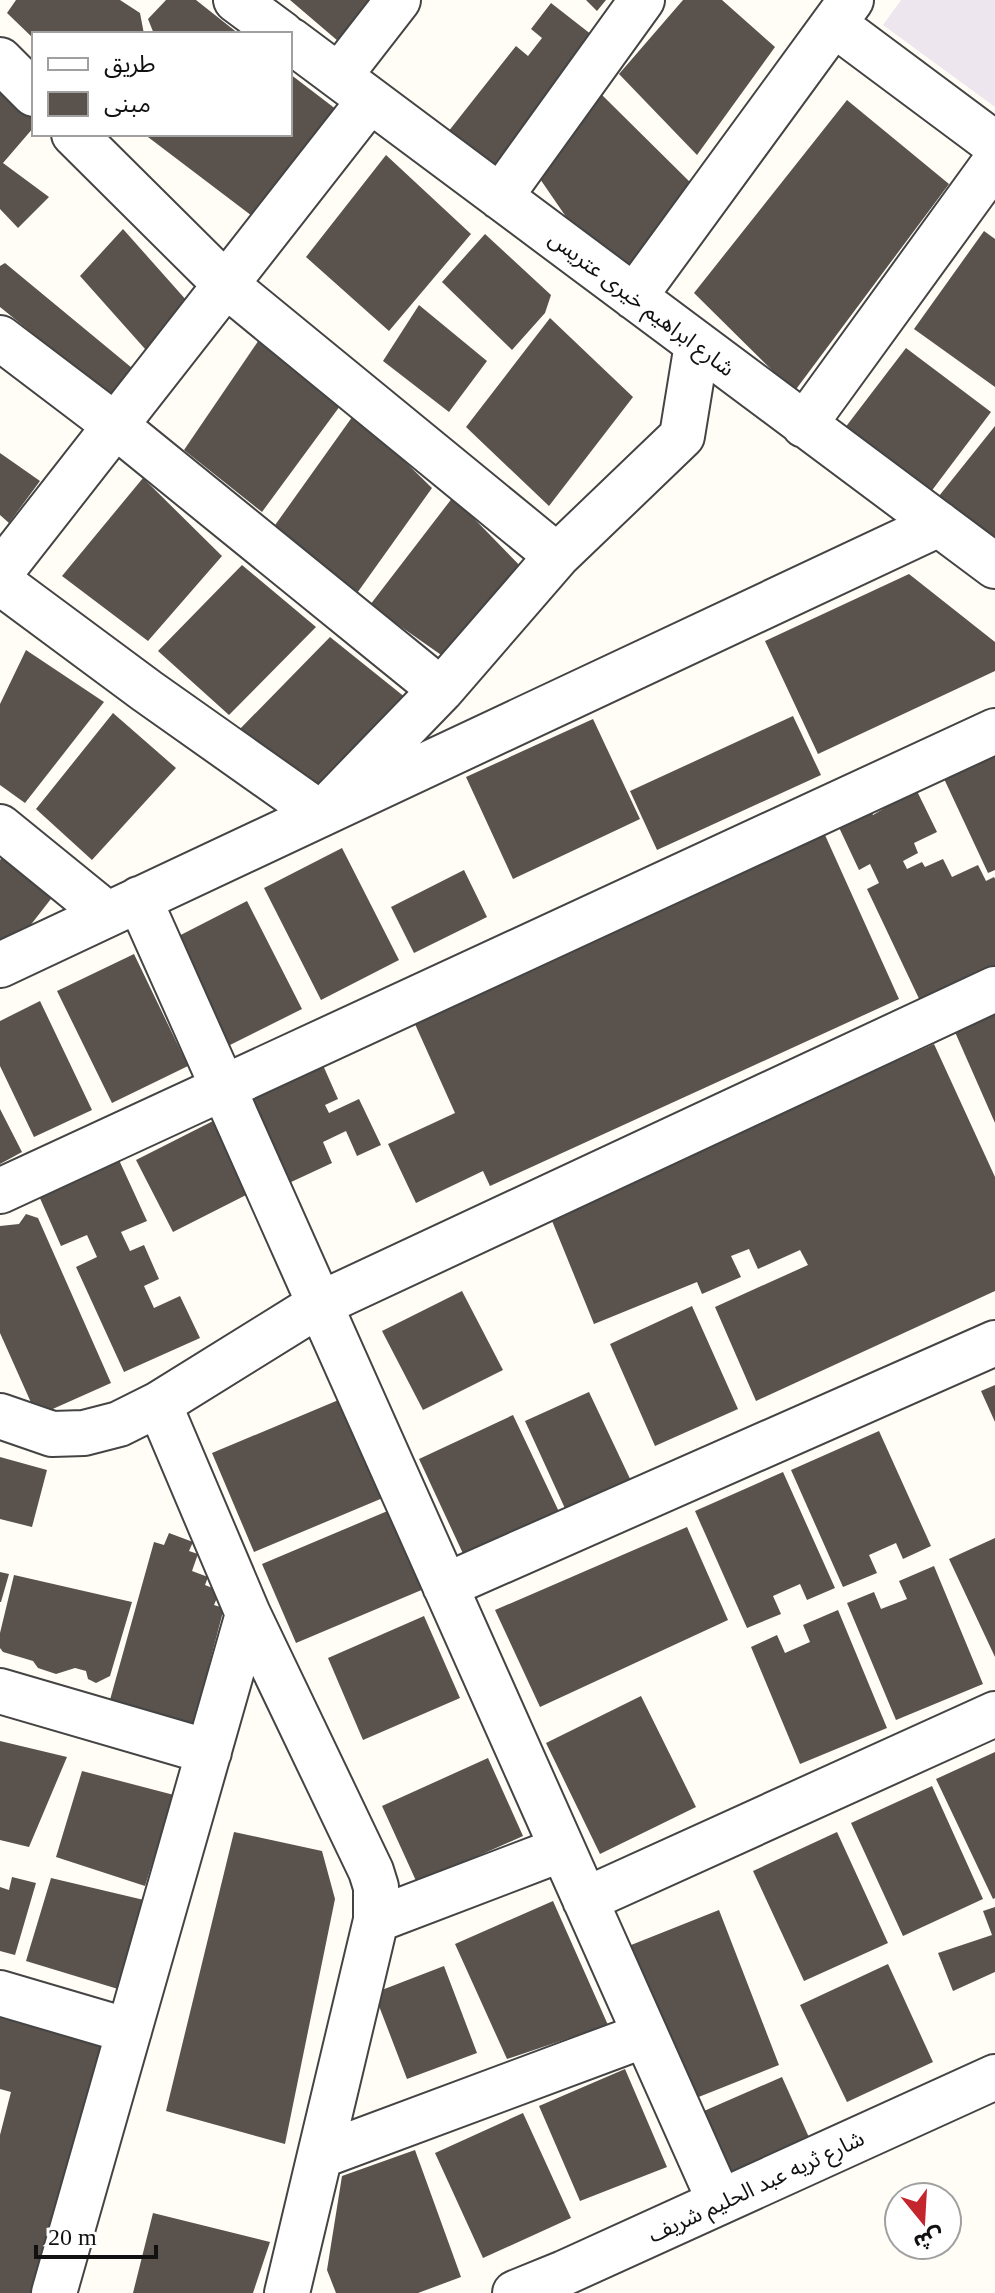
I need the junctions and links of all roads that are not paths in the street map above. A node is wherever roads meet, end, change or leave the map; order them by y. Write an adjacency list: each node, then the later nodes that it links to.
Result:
1 (236, 0): 5 (street)
2 (398, 0): 8 (street)
3 (642, 0): 13 (street)
4 (843, 12): 11 (street); 15 (street)
5 (279, 32)
6 (292, 42): 8 (street, شارع ابراهيم خيرى عتريس)
7 (0, 60): 9 (street)
8 (354, 88): 13 (street, شارع ابراهيم خيرى عتريس); 14 (street)
9 (32, 92)
10 (76, 136): 14 (street)
11 (995, 144)
12 (995, 162): 18 (street)
13 (500, 197): 15 (street, شارع ابراهيم خيرى عتريس)
14 (225, 284): 19 (street); 21 (street)
15 (634, 297): 17 (street, شارع ابراهيم خيرى عتريس)
16 (0, 338): 19 (street)
17 (697, 344): 18 (street, شارع ابراهيم خيرى عتريس); 21 (street)
18 (804, 425): 20 (street, شارع ابراهيم خيرى عتريس)
19 (116, 426): 23 (street); 25 (street)
20 (939, 524): 22 (street, شارع ابراهيم خيرى عتريس); 27 (street)
21 (557, 556): 25 (street)
22 (995, 566)
23 (0, 573)
24 (0, 582): 27 (street)
25 (441, 690): 27 (street)
26 (995, 731): 32 (street)
27 (321, 814): 29 (street)
28 (0, 827): 29 (street)
29 (123, 907): 30 (street); 32 (street)
30 (0, 965)
31 (995, 989): 34 (street)
32 (223, 1088): 33 (street); 34 (street)
33 (0, 1191)
34 (320, 1304): 36 (street); 38 (street)
35 (995, 1343): 38 (street)
36 (159, 1404): 37 (street); 39 (street)
37 (0, 1416)
38 (445, 1586): 43 (street)
39 (248, 1614): 42 (street); 45 (street)
40 (0, 1691): 42 (street)
41 (995, 1714): 44 (street)
42 (209, 1752): 47 (street)
43 (562, 1849): 44 (street); 45 (street)
44 (585, 1900): 48 (street)
45 (376, 1920): 50 (street)
46 (0, 1993): 47 (street)
47 (129, 2031): 52 (street)
48 (645, 2035): 50 (street); 51 (street)
49 (995, 2077): 51 (street, شارع ثريه عبد الحليم شريف)
50 (320, 2156): 53 (street)
51 (720, 2202): 54 (street, شارع ثريه عبد الحليم شريف)
52 (54, 2293)
53 (287, 2293)
54 (515, 2293)

